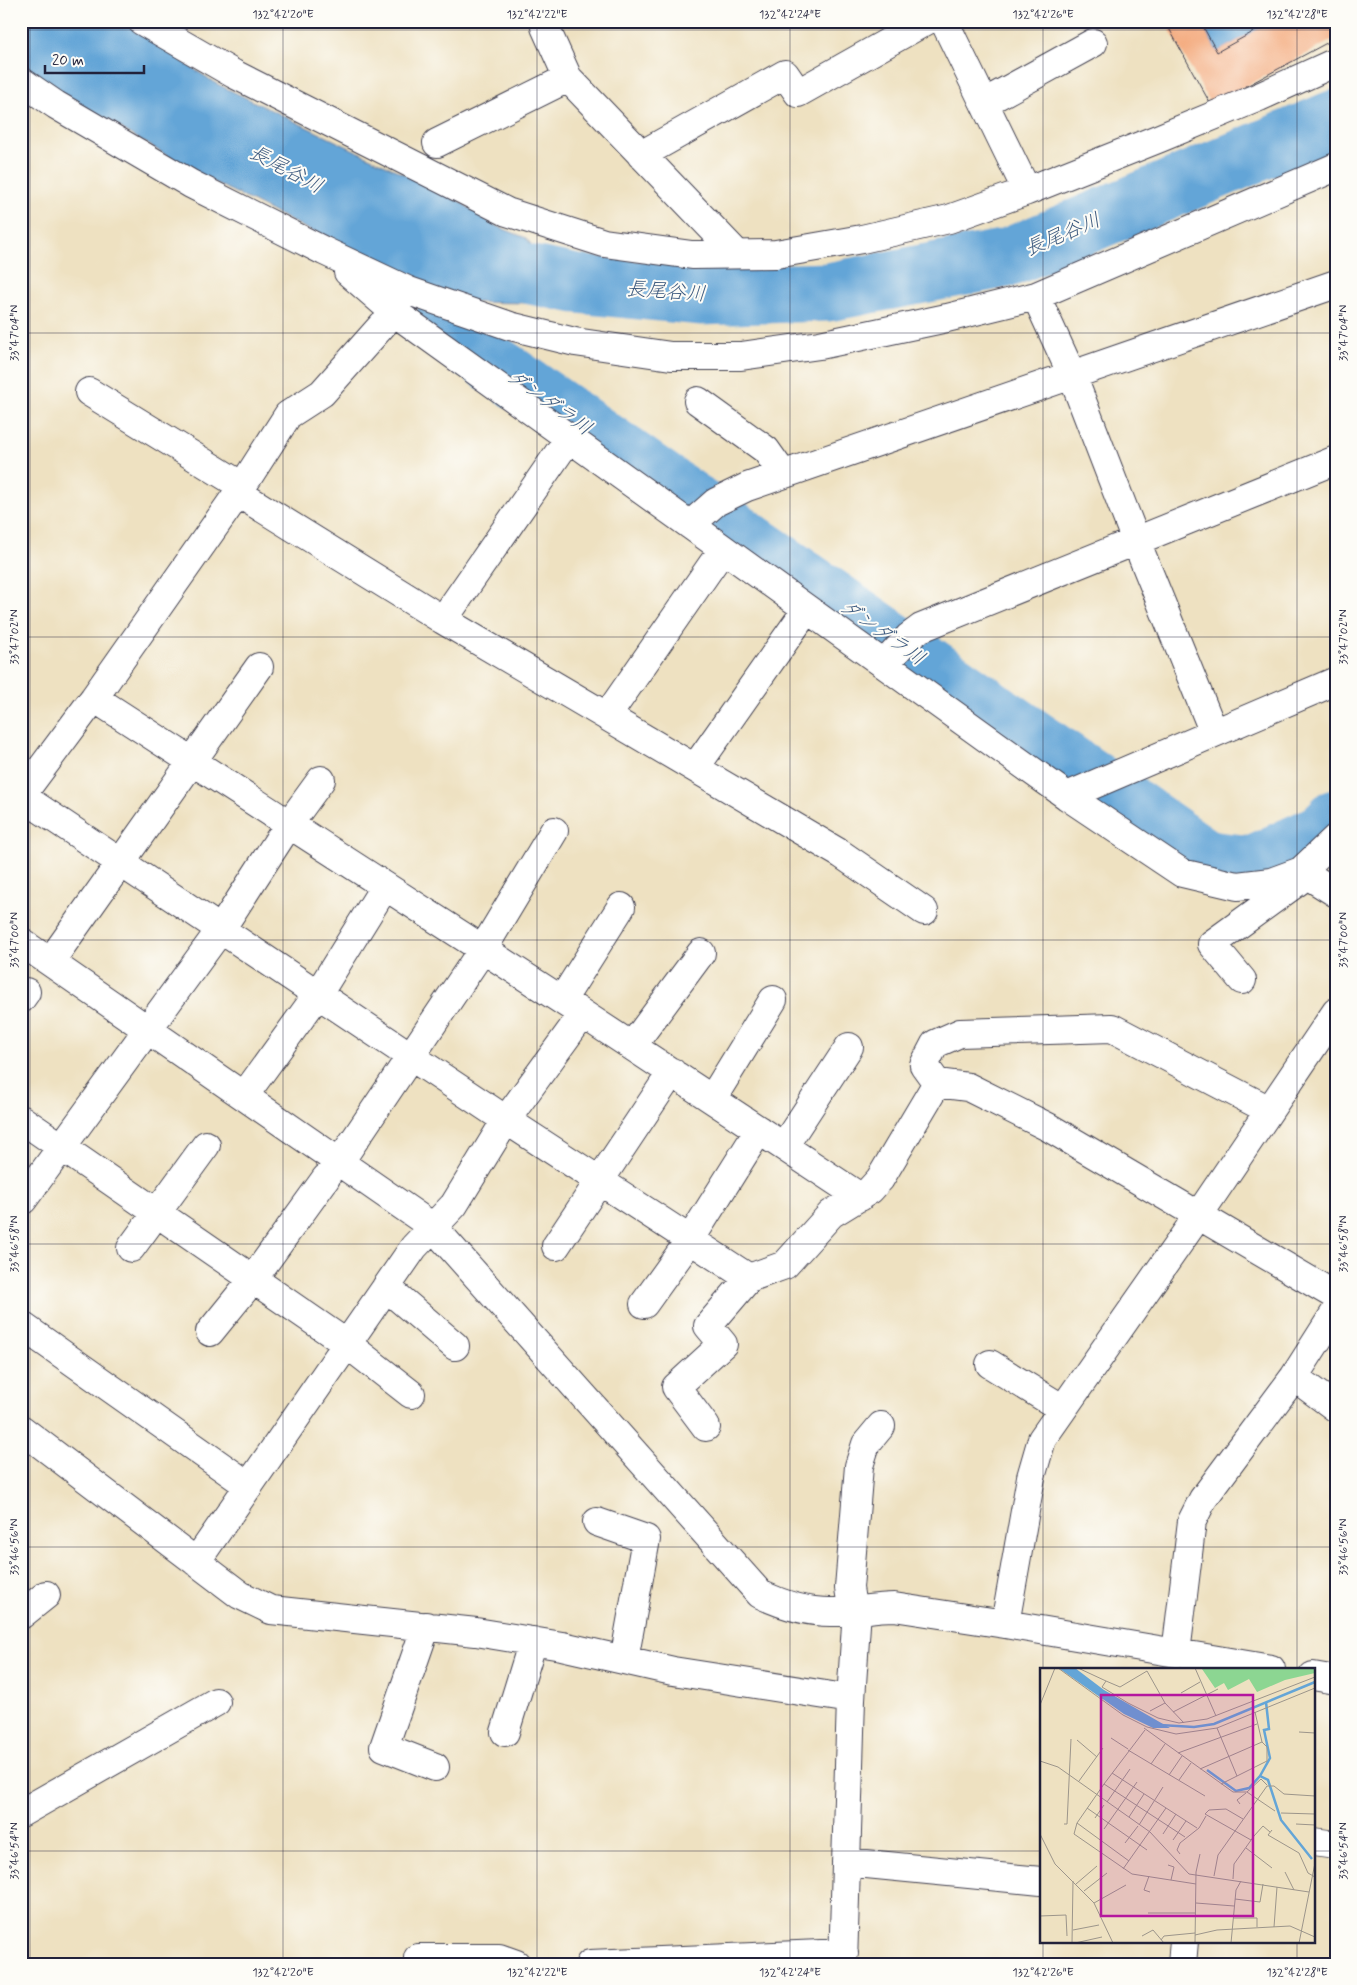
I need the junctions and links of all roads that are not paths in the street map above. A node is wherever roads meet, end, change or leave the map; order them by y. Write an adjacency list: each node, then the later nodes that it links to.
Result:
1 (142, 21): 15 (street)
2 (545, 21): 7 (street)
3 (926, 21): 11 (street)
4 (944, 21): 9 (street)
5 (1093, 43): 9 (street)
6 (1336, 62): 13 (street)
7 (568, 78): 10 (street); 11 (street)
8 (21, 81): 14 (street)
9 (984, 103): 13 (street)
10 (436, 143)
11 (641, 155): 15 (street)
12 (1336, 167): 17 (street)
13 (1027, 191): 15 (street)
14 (324, 251): 17 (street); 18 (street)
15 (737, 254)
16 (1336, 284): 19 (street)
17 (1036, 296): 19 (street)
18 (394, 312): 22 (street); 25 (street)
19 (1072, 375): 24 (street); 27 (street)
20 (89, 392): 25 (street)
21 (698, 401): 24 (street)
22 (569, 438): 26 (street); 30 (street)
23 (1336, 460): 27 (street)
24 (783, 474): 26 (street)
25 (240, 489): 30 (street); 34 (street)
26 (702, 514): 28 (street)
27 (1136, 542): 31 (street); 36 (street)
28 (723, 549): 29 (street); 35 (street)
29 (806, 609): 31 (street); 38 (street)
30 (443, 620): 35 (street)
31 (895, 652): 41 (street)
32 (259, 667): 37 (street)
33 (1336, 681): 36 (street)
34 (94, 698): 37 (street); 40 (street)
35 (607, 716): 38 (street)
36 (1214, 733): 41 (street)
37 (192, 762): 42 (street); 45 (street)
38 (695, 768): 50 (street)
39 (321, 780): 42 (street)
40 (21, 796): 45 (street)
41 (1067, 796): 46 (street)
42 (289, 824): 47 (street); 51 (street)
43 (554, 830): 53 (street)
44 (1336, 838): 46 (street)
45 (121, 862): 51 (street); 55 (street)
46 (1304, 873): 48 (street); 56 (street)
47 (385, 886): 53 (street); 57 (street)
48 (1336, 893)
49 (621, 907): 59 (street)
50 (924, 911)
51 (221, 929): 57 (street); 61 (street)
52 (21, 942): 55 (street)
53 (483, 949): 59 (street); 64 (street)
54 (701, 953): 62 (street)
55 (50, 962): 61 (street)
56 (1242, 980)
57 (318, 994): 64 (street); 67 (street)
58 (773, 1000): 68 (street)
59 (572, 1007): 62 (street); 71 (street)
60 (1336, 1012): 69 (street)
61 (148, 1030): 67 (street); 74 (street)
62 (632, 1046): 65 (street)
63 (850, 1047): 75 (street)
64 (410, 1056): 71 (street); 76 (street)
65 (672, 1072): 68 (street); 77 (street)
66 (938, 1083): 69 (street); 78 (street); 81 (street)
67 (244, 1096): 76 (street)
68 (712, 1099): 72 (street)
69 (1269, 1110): 81 (street)
70 (21, 1119): 74 (street)
71 (506, 1120): 77 (street); 82 (street)
72 (759, 1130): 75 (street); 83 (street)
73 (206, 1145): 80 (street)
74 (61, 1146): 79 (street); 80 (street)
75 (784, 1146): 78 (street)
76 (333, 1170): 82 (street); 86 (street)
77 (600, 1181): 83 (street); 84 (street)
78 (860, 1197): 87 (street)
79 (23, 1200)
80 (157, 1212): 85 (street); 86 (street)
81 (1198, 1216): 89 (street); 100 (street)
82 (433, 1227): 88 (street); 108 (street)
83 (690, 1240): 87 (street); 90 (street)
84 (556, 1246)
85 (131, 1248)
86 (253, 1278): 93 (street); 94 (street)
87 (749, 1278): 102 (street)
88 (386, 1287): 94 (street); 95 (street)
89 (1336, 1296)
90 (644, 1304)
91 (1336, 1311): 97 (street)
92 (21, 1325): 104 (street)
93 (210, 1332)
94 (347, 1344): 98 (street); 104 (street)
95 (455, 1346)
96 (990, 1364): 100 (street)
97 (1294, 1377): 99 (street); 113 (street)
98 (410, 1394)
99 (1336, 1408)
100 (1062, 1409): 110 (street)
101 (881, 1426): 108 (street)
102 (706, 1427)
103 (21, 1430): 106 (street)
104 (249, 1486): 106 (street)
105 (597, 1522): 114 (street)
106 (196, 1562): 111 (street)
107 (46, 1595): 109 (street)
108 (857, 1610): 110 (street); 118 (street)
109 (21, 1615)
110 (1006, 1624): 113 (street)
111 (426, 1626): 112 (street); 121 (street)
112 (533, 1641): 114 (street); 120 (street)
113 (1176, 1653): 115 (street)
114 (624, 1660): 118 (street)
115 (1259, 1668)
116 (1314, 1676): 117 (street)
117 (1336, 1680)
118 (851, 1699): 125 (street)
119 (216, 1702): 122 (street)
120 (504, 1732)
121 (435, 1767)
122 (21, 1813)
123 (1314, 1842): 124 (street)
124 (1336, 1845)
125 (846, 1862): 126 (street); 129 (street)
126 (1040, 1881)
127 (1184, 1942): 132 (street)
128 (418, 1958): 130 (street)
129 (843, 1959): 131 (street)
130 (516, 1964)
131 (590, 1964)
132 (1182, 1964)

